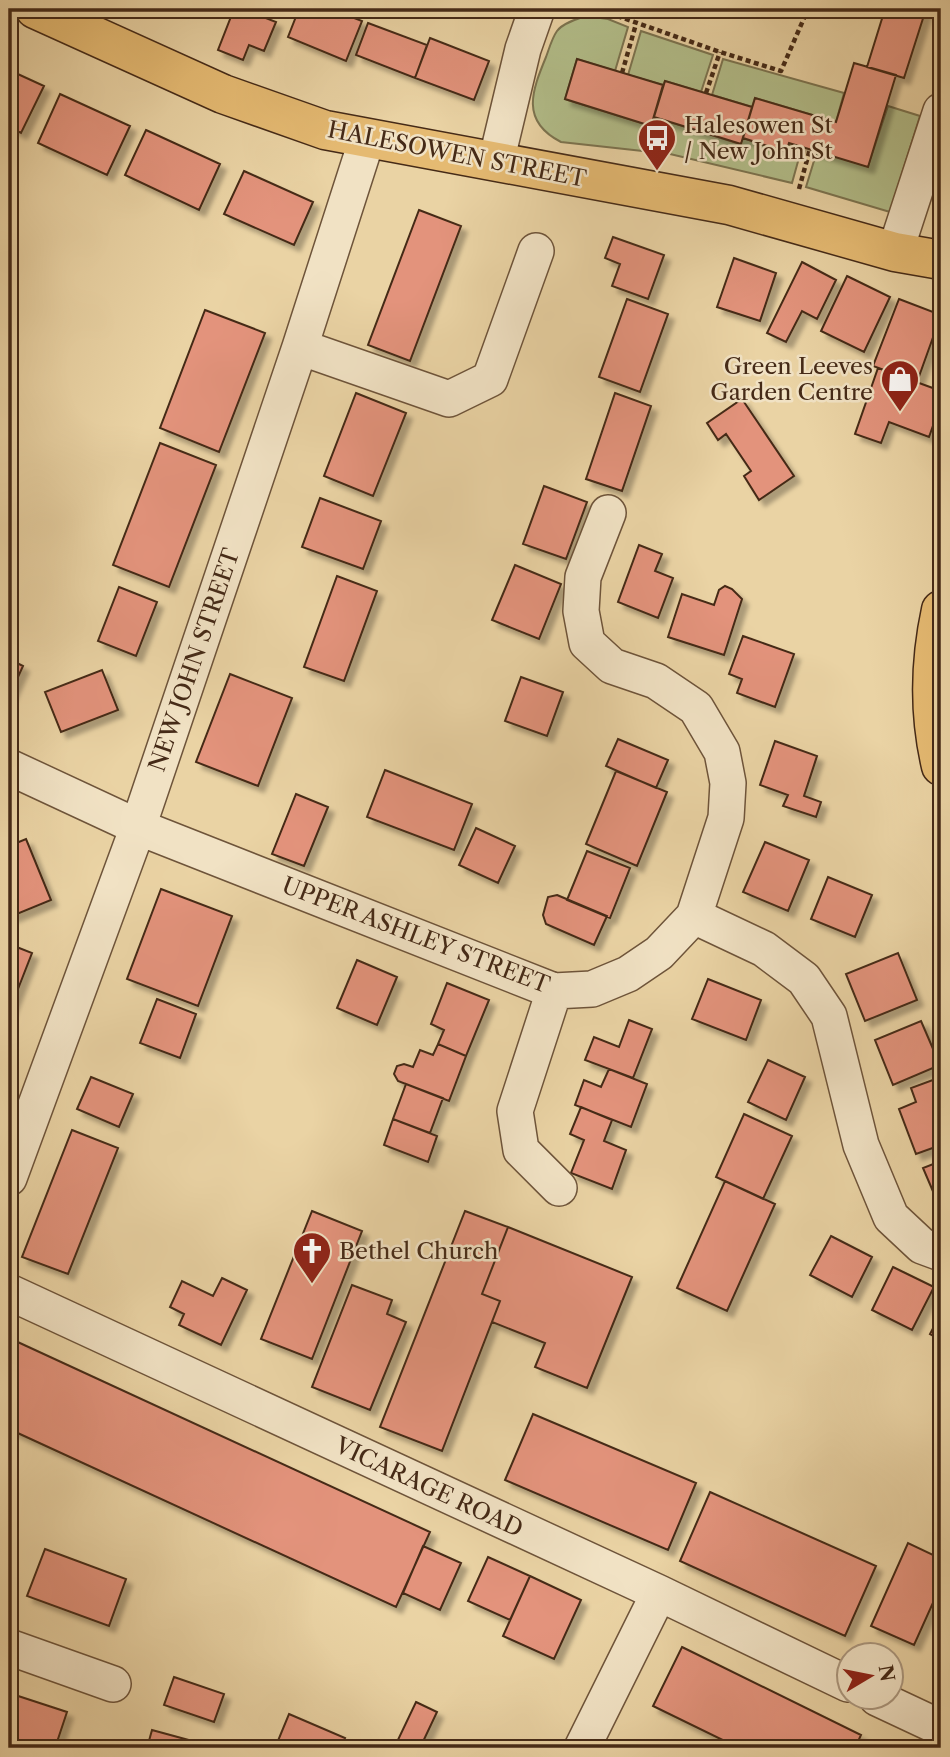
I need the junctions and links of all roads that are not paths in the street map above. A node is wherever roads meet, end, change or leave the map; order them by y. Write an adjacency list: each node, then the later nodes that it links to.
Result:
1 (35, 9): 4 (main road, HALESOWEN STREET)
2 (537, 9): 5 (street)
3 (941, 111): 7 (street)
4 (367, 139): 5 (main road, HALESOWEN STREET); 10 (street, NEW JOHN STREET)
5 (496, 162): 7 (main road, HALESOWEN STREET)
6 (536, 251): 10 (street)
7 (895, 252): 8 (main road, HALESOWEN STREET); 9 (main road, HALESOWEN STREET)
8 (941, 260)
9 (941, 285)
10 (300, 347): 15 (street, NEW JOHN STREET)
11 (608, 513): 16 (street)
12 (941, 610): 13 (main road)
13 (941, 766)
14 (9, 767): 15 (street, UPPER ASHLEY STREET)
15 (138, 827): 17 (street, UPPER ASHLEY STREET); 18 (street, NEW JOHN STREET)
16 (694, 916): 17 (street, UPPER ASHLEY STREET); 20 (street)
17 (554, 991): 19 (street)
18 (9, 1178)
19 (559, 1188)
20 (941, 1253)
21 (9, 1293): 22 (street, VICARAGE ROAD)
22 (659, 1593): 24 (street, VICARAGE ROAD); 28 (street)
23 (9, 1647): 25 (street)
24 (834, 1677)
25 (113, 1684)
26 (904, 1711): 27 (street)
27 (941, 1728)
28 (582, 1748)

